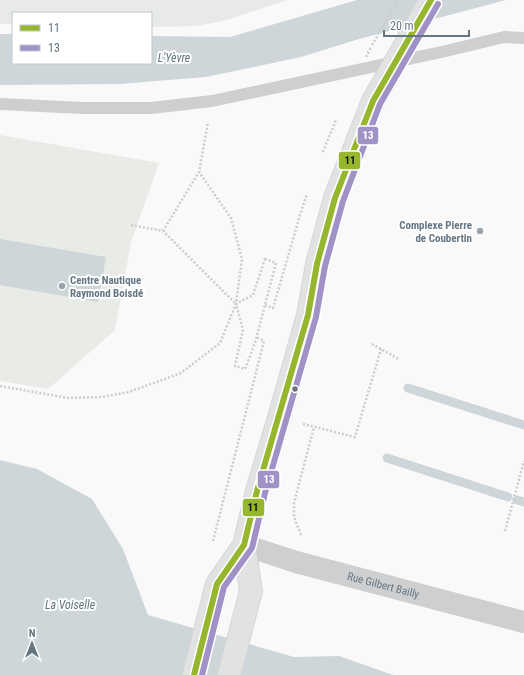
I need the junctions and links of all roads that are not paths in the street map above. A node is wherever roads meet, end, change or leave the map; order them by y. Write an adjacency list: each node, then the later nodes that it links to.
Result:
1 (431, 0): 4 (main road, bridge)
2 (524, 38): 3 (lane)
3 (0, 104)
4 (244, 545): 5 (street, Rue Gilbert Bailly); 6 (main road); 7 (main road)
5 (524, 622)
6 (194, 675)
7 (230, 675)

